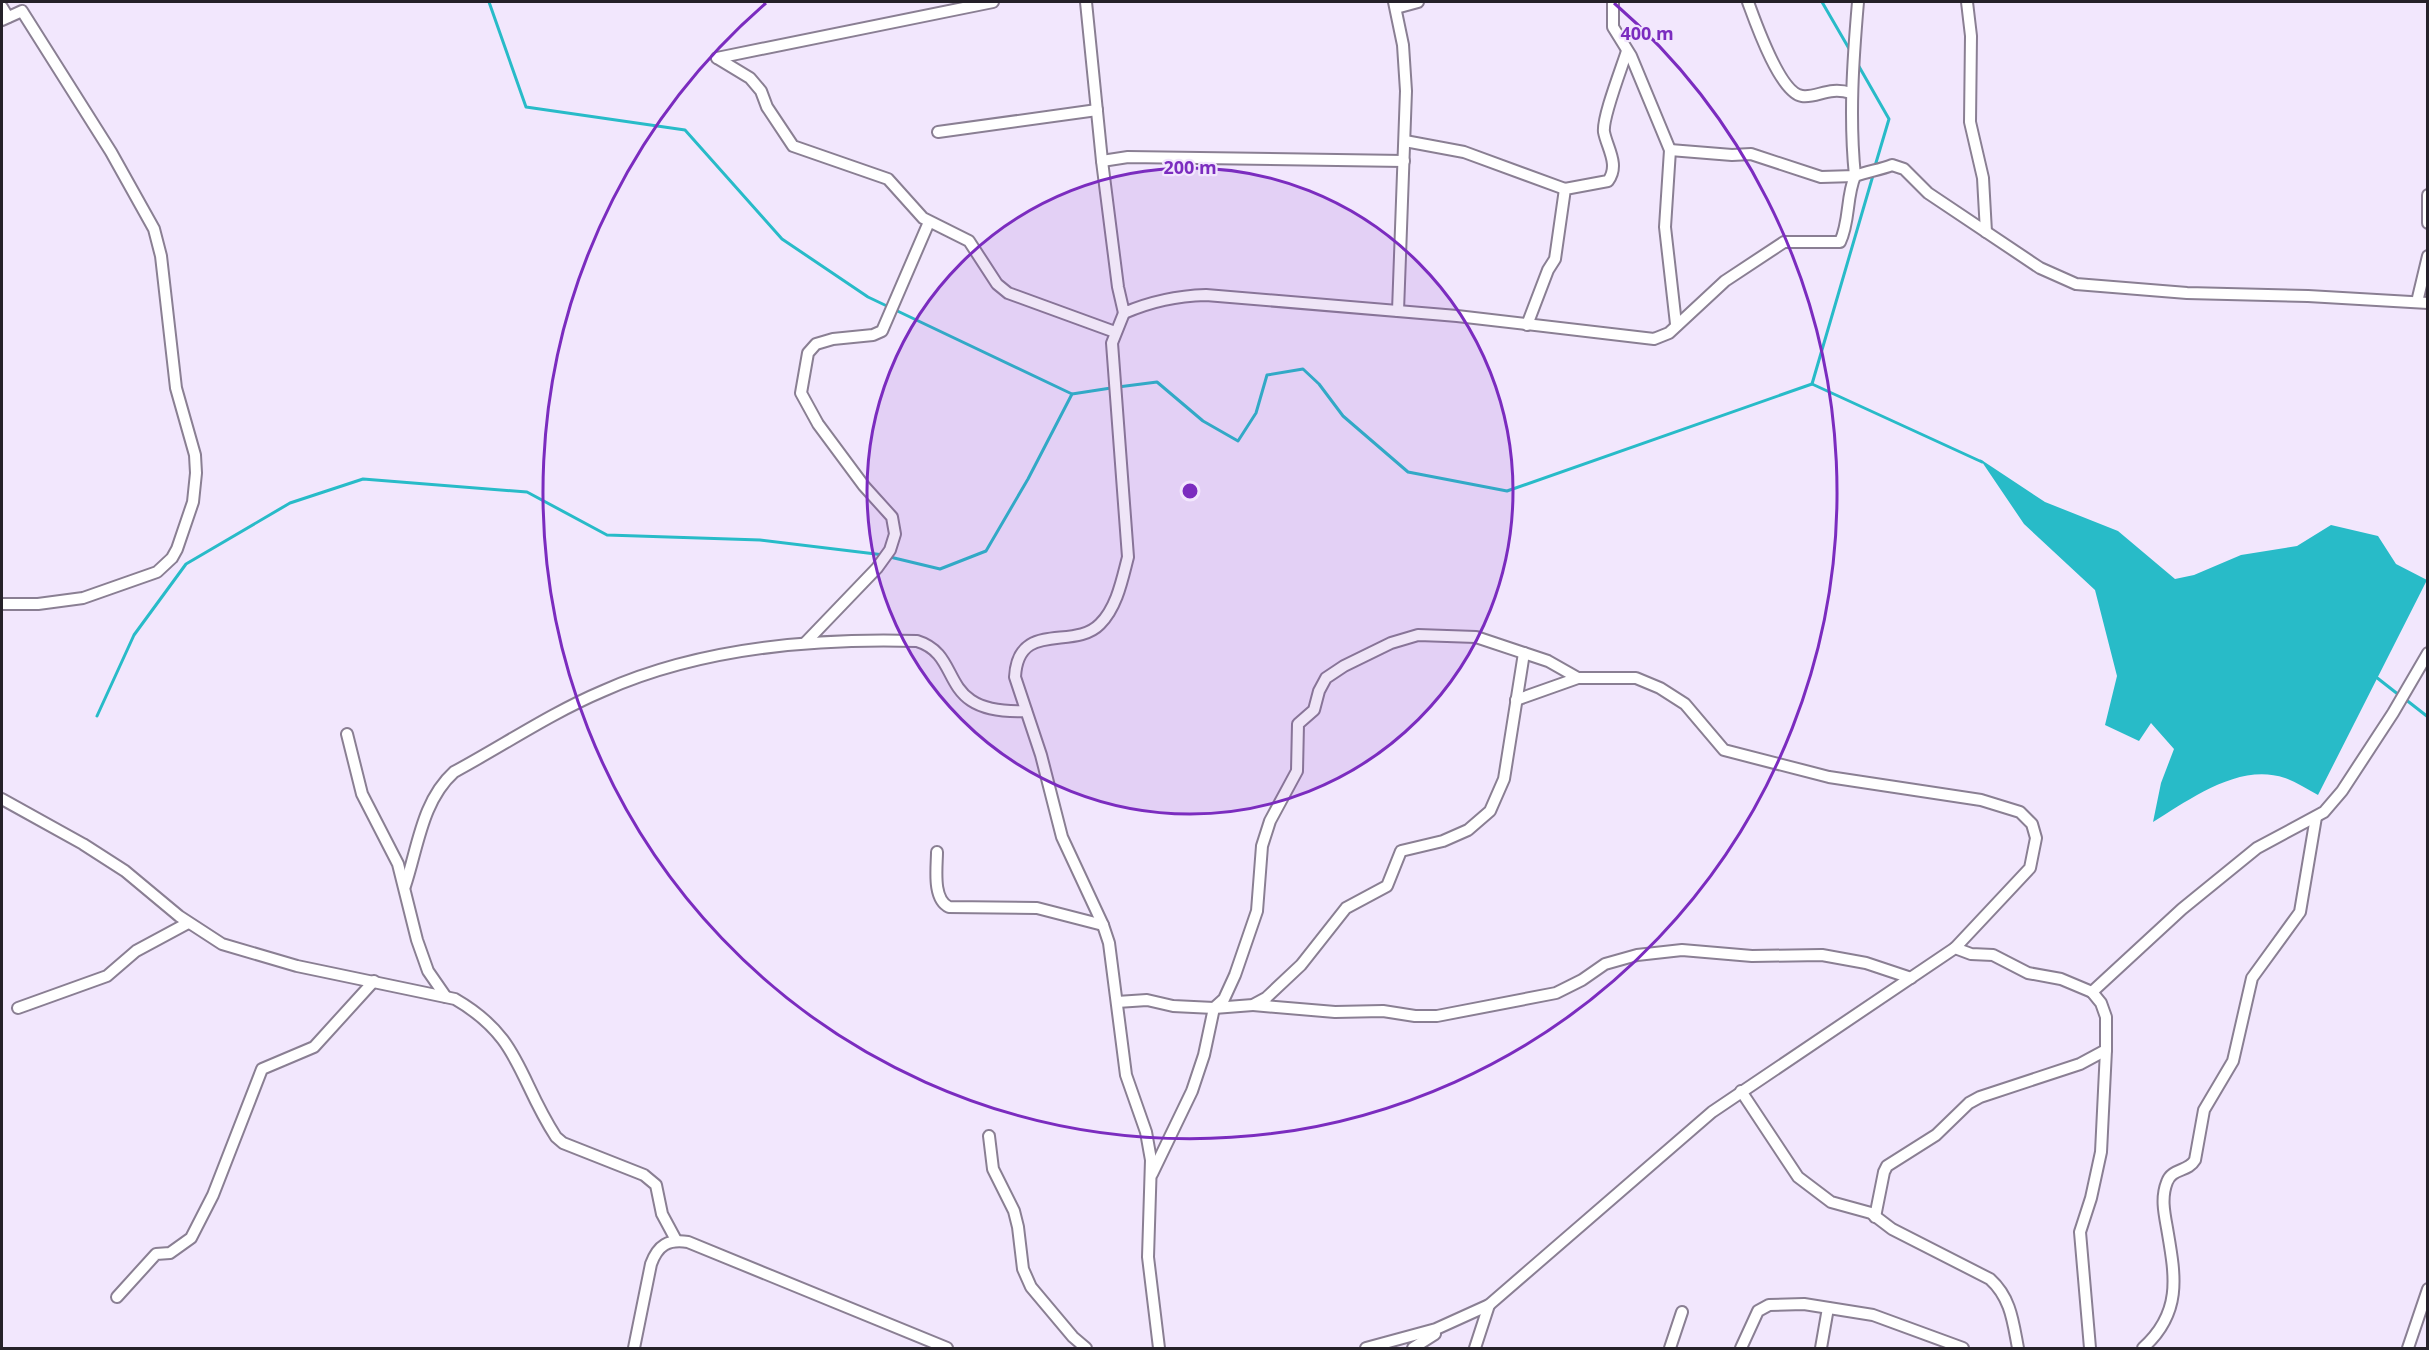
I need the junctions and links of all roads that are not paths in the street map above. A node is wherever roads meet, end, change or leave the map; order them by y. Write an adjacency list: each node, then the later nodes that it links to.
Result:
1 (993, 2): 22 (street)
2 (1086, 2): 13 (street)
3 (1418, 2): 8 (street)
4 (1613, 2): 11 (street)
5 (1748, 2): 12 (street)
6 (1858, 2): 12 (street)
7 (1967, 2): 24 (street)
8 (1395, 5): 15 (street)
9 (2, 7): 10 (street)
10 (5, 19): 32 (street)
11 (1627, 51): 16 (street); 20 (street)
12 (1851, 93): 19 (street)
13 (1097, 110): 14 (street); 17 (street)
14 (938, 132)
15 (1405, 141): 18 (street); 20 (street)
16 (1670, 150): 19 (street); 29 (street)
17 (1102, 160): 18 (street); 28 (street)
18 (1404, 161): 27 (street)
19 (1855, 176): 24 (street); 29 (street)
20 (1564, 189): 30 (street)
21 (2427, 195): 23 (street)
22 (929, 222): 31 (street); 33 (street)
23 (2427, 223)
24 (1986, 232): 26 (street)
25 (2427, 256): 26 (street)
26 (2422, 303)
27 (1398, 310): 28 (street); 30 (street)
28 (1125, 313): 31 (street)
29 (1677, 324): 30 (street)
30 (1527, 325)
31 (1115, 332): 38 (street)
32 (2, 604)
33 (805, 643): 38 (street); 43 (street)
34 (1524, 653): 36 (street); 37 (street); 54 (street)
35 (2427, 653): 41 (street)
36 (1578, 678): 37 (street); 46 (street)
37 (1516, 700): 52 (street)
38 (1026, 711): 45 (street)
39 (347, 734): 43 (street)
40 (2, 799): 44 (street)
41 (2316, 817): 49 (street); 80 (street)
42 (937, 852): 45 (street)
43 (405, 886): 50 (street)
44 (188, 922): 48 (street); 53 (street)
45 (1103, 925): 51 (street)
46 (1955, 948): 47 (street); 49 (street)
47 (1911, 978): 52 (street); 56 (street)
48 (374, 981): 50 (street); 62 (street)
49 (2092, 992): 55 (street)
50 (446, 997): 60 (street)
51 (1118, 1002): 54 (street); 58 (street)
52 (1253, 1005): 54 (street)
53 (18, 1008)
54 (1214, 1008): 58 (street)
55 (2106, 1050): 59 (street); 79 (street)
56 (1741, 1092): 59 (street); 63 (street)
57 (989, 1136): 69 (street)
58 (1152, 1174): 70 (street)
59 (1875, 1217): 78 (street)
60 (676, 1240): 67 (street); 68 (street)
61 (2427, 1289): 81 (street)
62 (117, 1297)
63 (1489, 1305): 66 (street); 73 (street)
64 (1828, 1308): 75 (street); 76 (street); 77 (street)
65 (1682, 1312): 74 (street)
66 (1464, 1318): 71 (street); 72 (street)
67 (634, 1348)
68 (947, 1348)
69 (1086, 1348)
70 (1159, 1348)
71 (1366, 1348)
72 (1413, 1348)
73 (1475, 1348)
74 (1670, 1348)
75 (1741, 1348)
76 (1821, 1348)
77 (1963, 1348)
78 (2018, 1348)
79 (2090, 1348)
80 (2143, 1348)
81 (2408, 1348)

